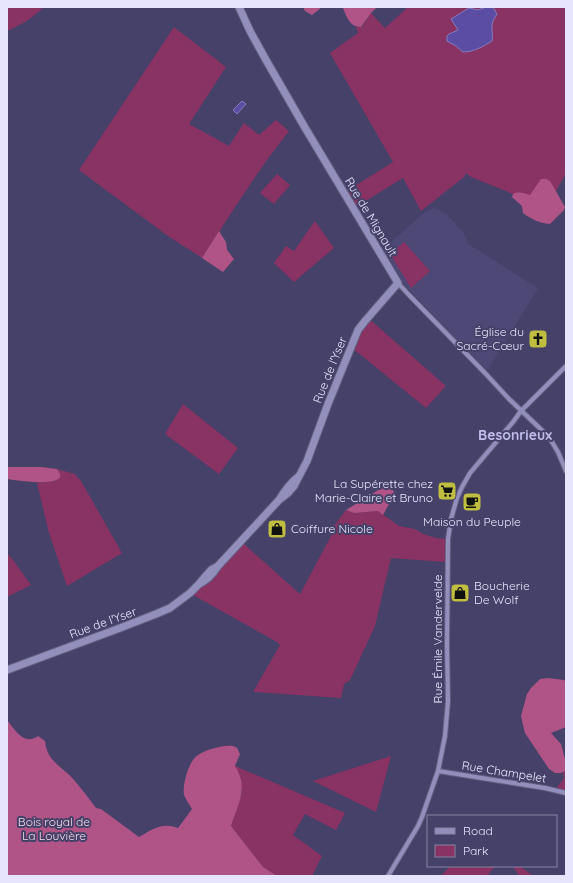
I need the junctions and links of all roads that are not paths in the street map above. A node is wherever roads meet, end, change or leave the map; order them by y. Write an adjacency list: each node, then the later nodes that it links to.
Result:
1 (239, 7): 2 (street, Rue de Mignault)
2 (398, 283): 4 (street, Rue de Mignault); 6 (street, Rue de l'Yser)
3 (566, 366): 4 (street, Rue Émile Vandervelde)
4 (521, 411): 5 (street, Rue de Mignault); 7 (street, Rue Émile Vandervelde)
5 (566, 471)
6 (7, 670)
7 (438, 771): 8 (street, Rue Champelet); 9 (street, Rue Émile Vandervelde)
8 (566, 793)
9 (388, 876)

